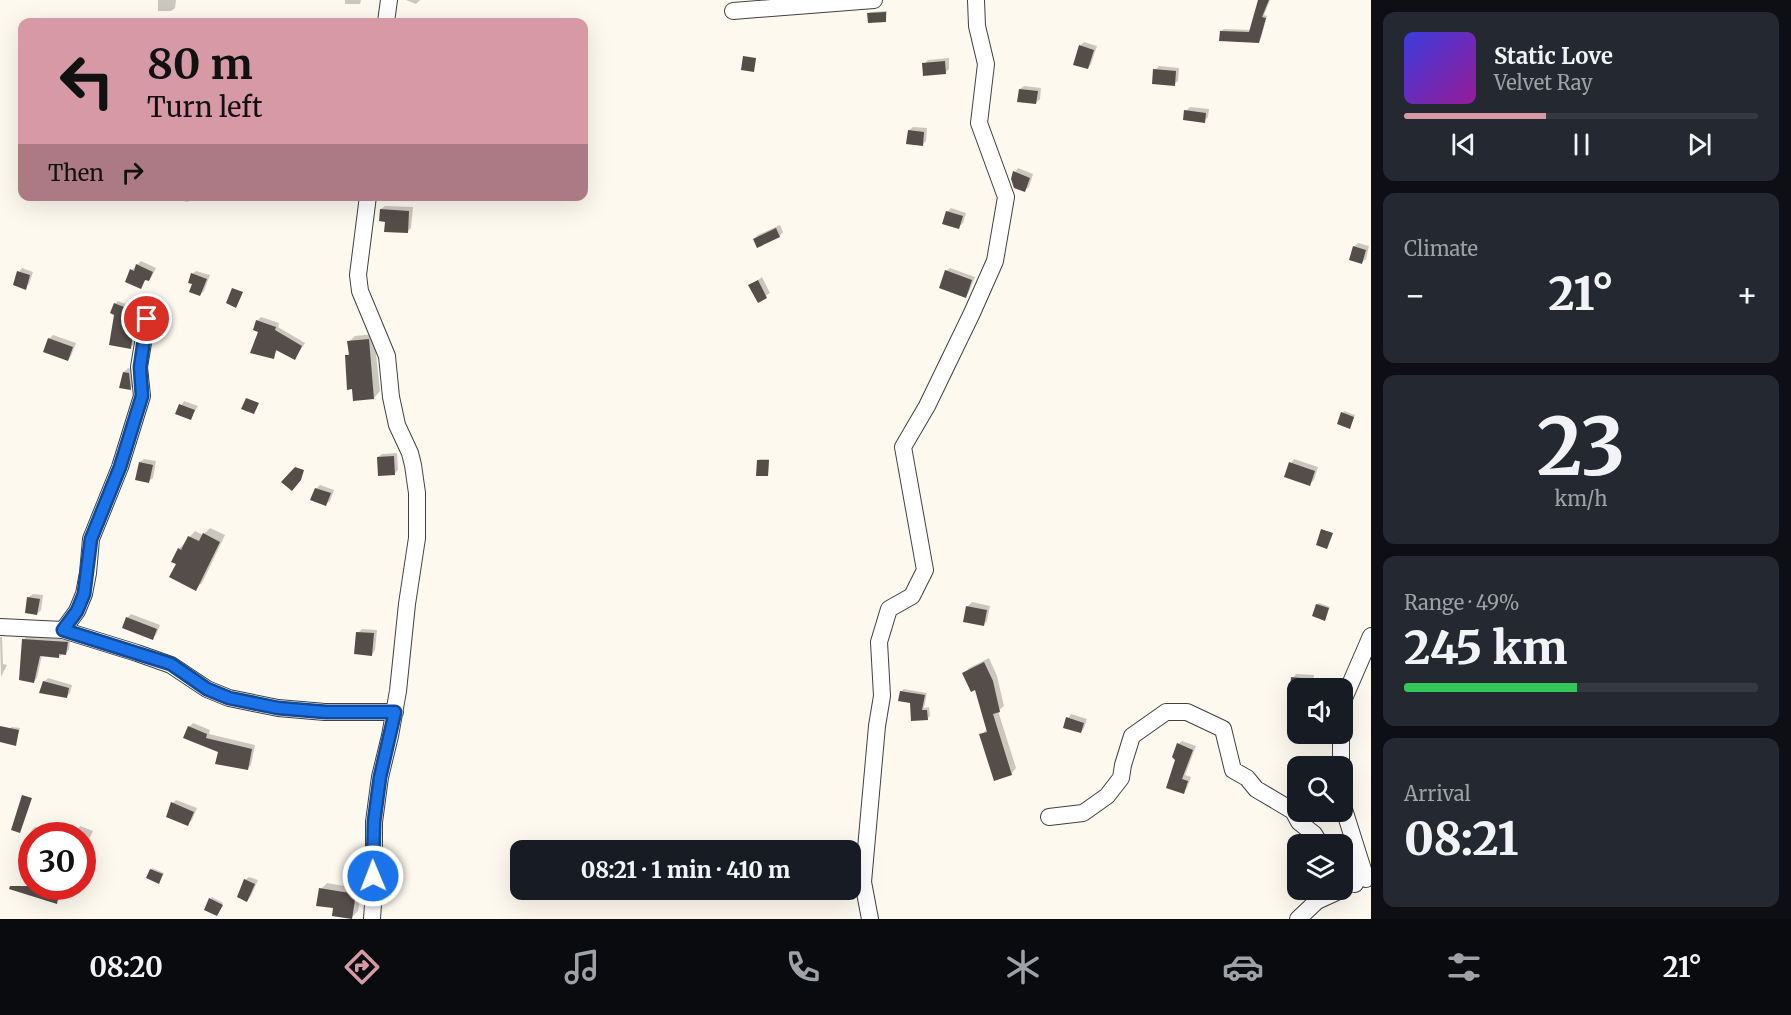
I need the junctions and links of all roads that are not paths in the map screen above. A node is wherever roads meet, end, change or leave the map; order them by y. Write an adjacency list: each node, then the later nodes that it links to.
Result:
1 (389, 0): 5 (street)
2 (874, 0): 4 (street)
3 (976, 0): 18 (street)
4 (733, 11)
5 (387, 18)
6 (367, 201): 12 (street)
7 (147, 319): 9 (street)
8 (0, 627): 9 (street)
9 (63, 630): 12 (street)
10 (1371, 636): 11 (street)
11 (1353, 678)
12 (395, 712): 17 (street)
13 (1049, 817): 15 (street)
14 (1345, 822): 16 (street)
15 (1314, 834)
16 (1355, 883): 19 (street)
17 (372, 919)
18 (870, 919)
19 (1298, 919)

